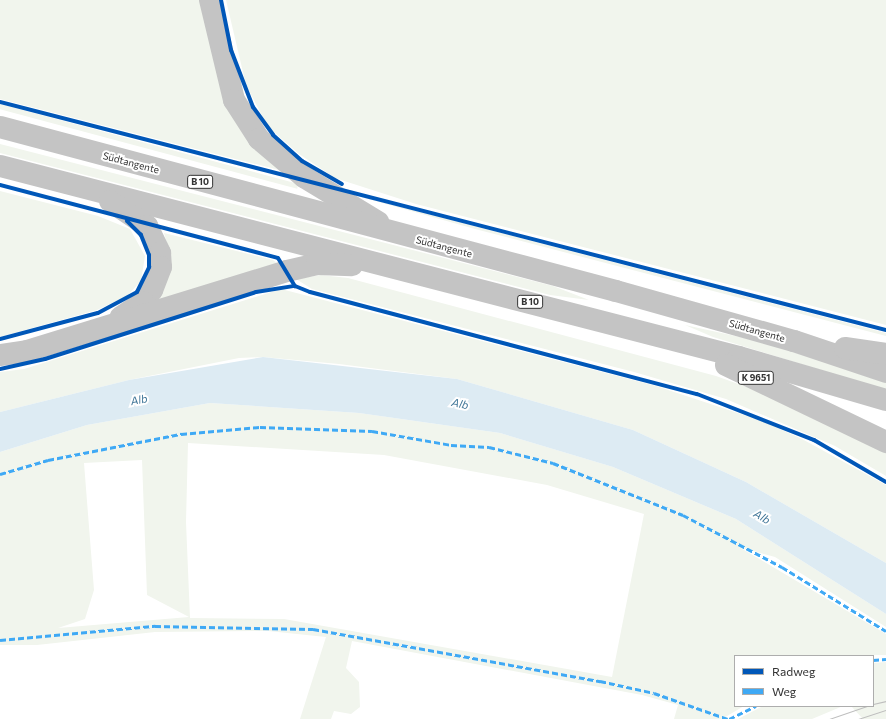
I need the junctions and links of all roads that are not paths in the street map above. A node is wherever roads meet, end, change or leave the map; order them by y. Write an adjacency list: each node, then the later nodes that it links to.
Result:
1 (210, 0): 5 (highway)
2 (0, 127): 5 (highway, Südtangente / B 10)
3 (0, 166): 4 (highway, B 10)
4 (95, 191): 6 (highway, B 10); 7 (highway)
5 (399, 235): 9 (highway, Südtangente / B 10)
6 (392, 266): 7 (highway); 8 (highway, B 10)
7 (84, 334): 11 (highway)
8 (667, 338): 13 (highway, B 10); 14 (highway, K 9651)
9 (794, 341): 10 (highway); 12 (highway, Südtangente / B 10)
10 (886, 354)
11 (0, 355)
12 (886, 372)
13 (886, 400)
14 (886, 442)

